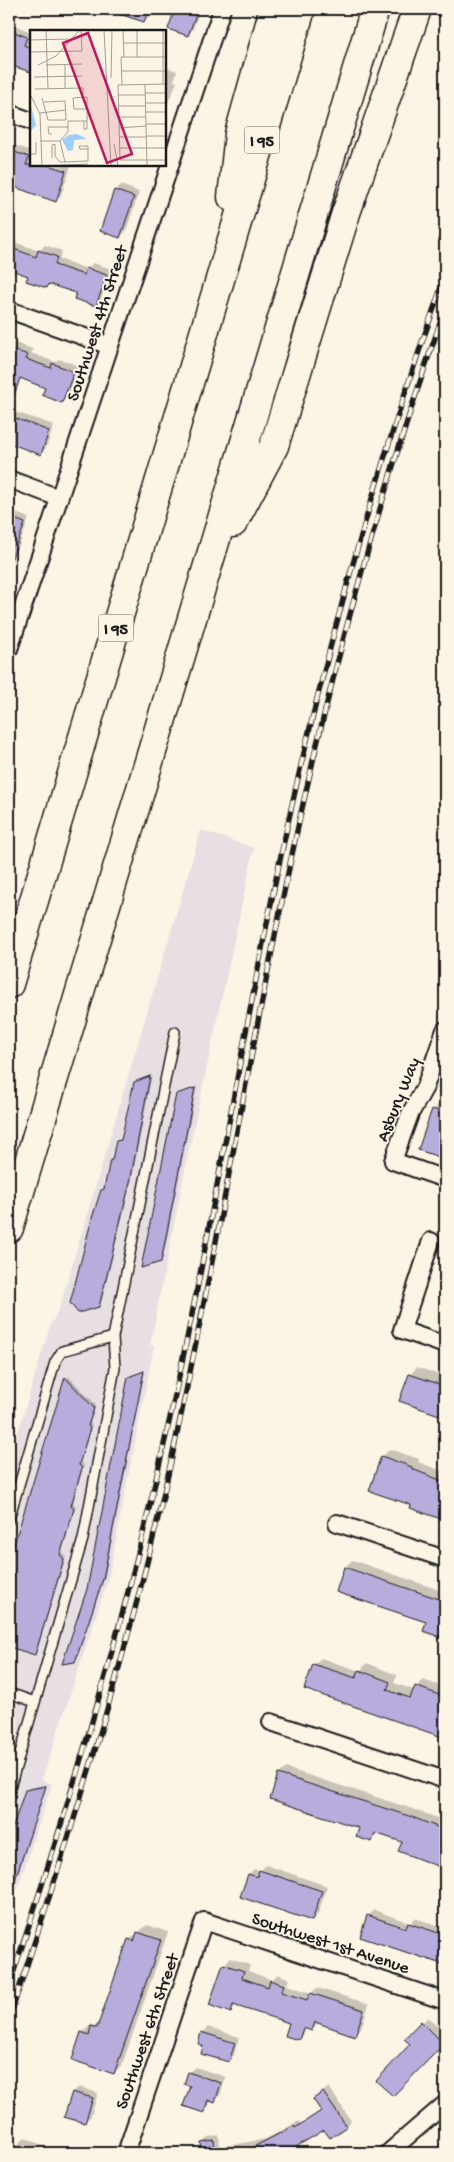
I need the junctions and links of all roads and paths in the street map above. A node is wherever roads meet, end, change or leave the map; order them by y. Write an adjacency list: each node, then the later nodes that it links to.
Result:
1 (222, 9): 8 (street, Southwest 4th Street)
2 (274, 9): 10 (highway)
3 (301, 9): 10 (highway, I 95)
4 (375, 9): 15 (highway)
5 (417, 9): 15 (highway)
6 (9, 112): 7 (street)
7 (30, 121)
8 (166, 155)
9 (161, 168): 12 (street, Southwest 4th Street)
10 (223, 272): 17 (highway, I 95)
11 (9, 310): 12 (street)
12 (110, 346): 14 (street, Southwest 4th Street)
13 (9, 479): 14 (street)
14 (59, 498): 16 (street, Southwest 4th Street)
15 (204, 577): 21 (highway)
16 (9, 649)
17 (9, 984)
18 (445, 1030): 20 (street, Asbury Way)
19 (175, 1032): 24 (lane)
20 (445, 1178)
21 (10, 1223): 23 (highway)
22 (432, 1241): 25 (street)
23 (9, 1246)
24 (114, 1337): 26 (lane); 30 (lane)
25 (445, 1345)
26 (9, 1519)
27 (337, 1523): 28 (street)
28 (445, 1559)
29 (9, 1694): 30 (lane)
30 (35, 1702): 33 (lane)
31 (271, 1722): 32 (street)
32 (445, 1780)
33 (9, 1791)
34 (204, 1921): 35 (street, Southwest 1st Avenue); 37 (street, Southwest 6th Street)
35 (445, 2001)
36 (445, 2104): 38 (street)
37 (126, 2153)
38 (388, 2153)

